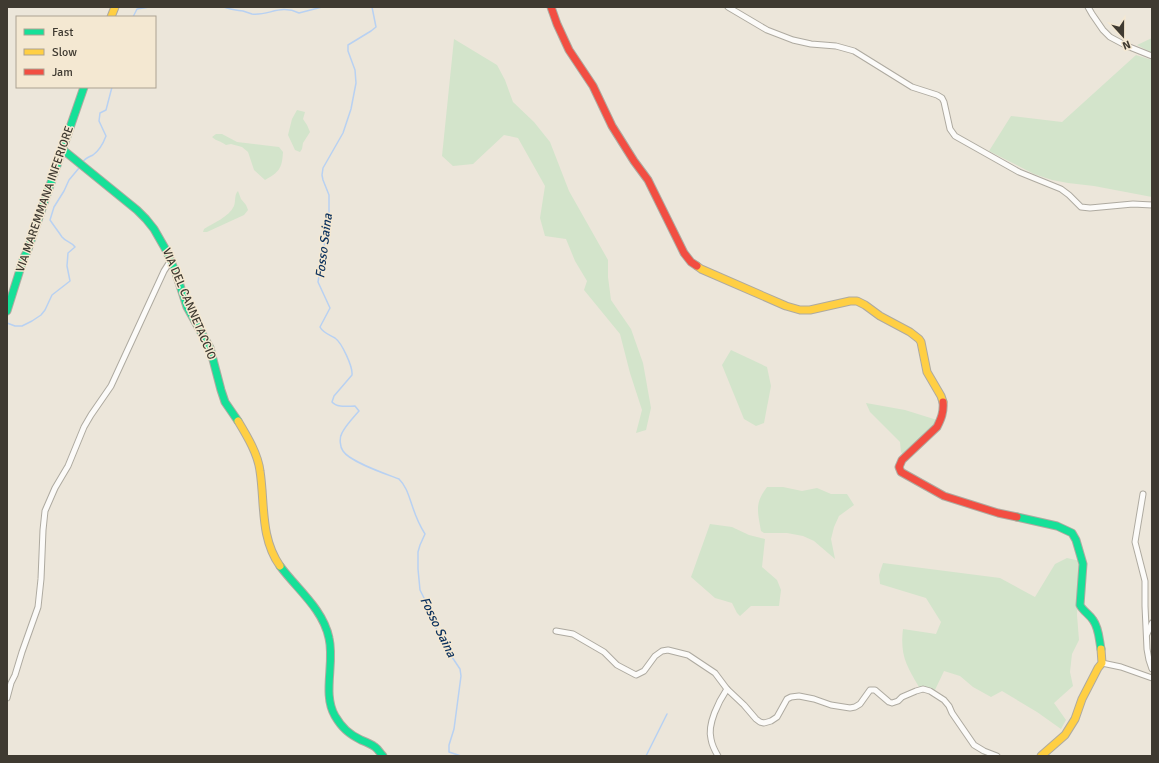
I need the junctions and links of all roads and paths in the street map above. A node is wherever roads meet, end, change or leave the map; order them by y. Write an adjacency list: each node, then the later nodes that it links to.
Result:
1 (551, 7): 14 (street)
2 (728, 7): 7 (street)
3 (1088, 7): 4 (street)
4 (1152, 56)
5 (84, 88): 6 (street, VIA MAREMMANA INFERIORE)
6 (62, 149): 8 (street, VIA DEL CANNETACCIO); 9 (street, VIA MAREMMANA INFERIORE)
7 (1152, 205)
8 (171, 260): 18 (street); 19 (street, VIA DEL CANNETACCIO)
9 (7, 311)
10 (1143, 494): 13 (street)
11 (1152, 623): 13 (street)
12 (556, 631): 17 (street)
13 (1147, 635): 15 (street)
14 (1102, 663): 16 (street); 22 (street)
15 (1152, 669)
16 (1152, 678)
17 (727, 689): 20 (street); 21 (street)
18 (7, 698)
19 (383, 756)
20 (718, 756)
21 (997, 756)
22 (1041, 756)

